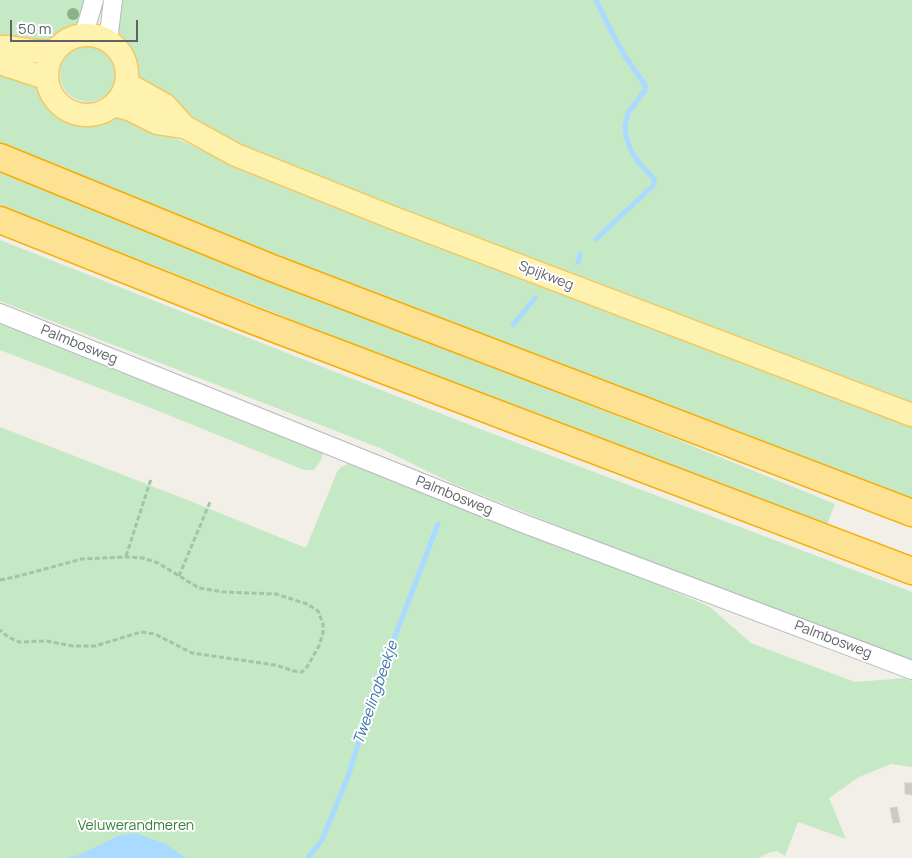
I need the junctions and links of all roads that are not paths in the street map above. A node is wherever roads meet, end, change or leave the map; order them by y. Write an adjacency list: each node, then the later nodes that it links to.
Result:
1 (94, 0): 3 (street)
2 (113, 0): 4 (street)
3 (84, 34): 4 (main road); 6 (main road)
4 (108, 41): 9 (main road)
5 (0, 47): 6 (main road)
6 (53, 52): 8 (main road)
7 (0, 62): 8 (main road)
8 (46, 78): 10 (main road)
9 (126, 83): 10 (main road); 11 (main road, Spijkweg)
10 (114, 104): 11 (main road, Spijkweg)
11 (185, 128): 15 (main road, Spijkweg)
12 (0, 157): 16 (highway)
13 (0, 220): 17 (highway)
14 (0, 313): 18 (street, Palmbosweg)
15 (912, 415)
16 (912, 513)
17 (912, 571)
18 (912, 670)

